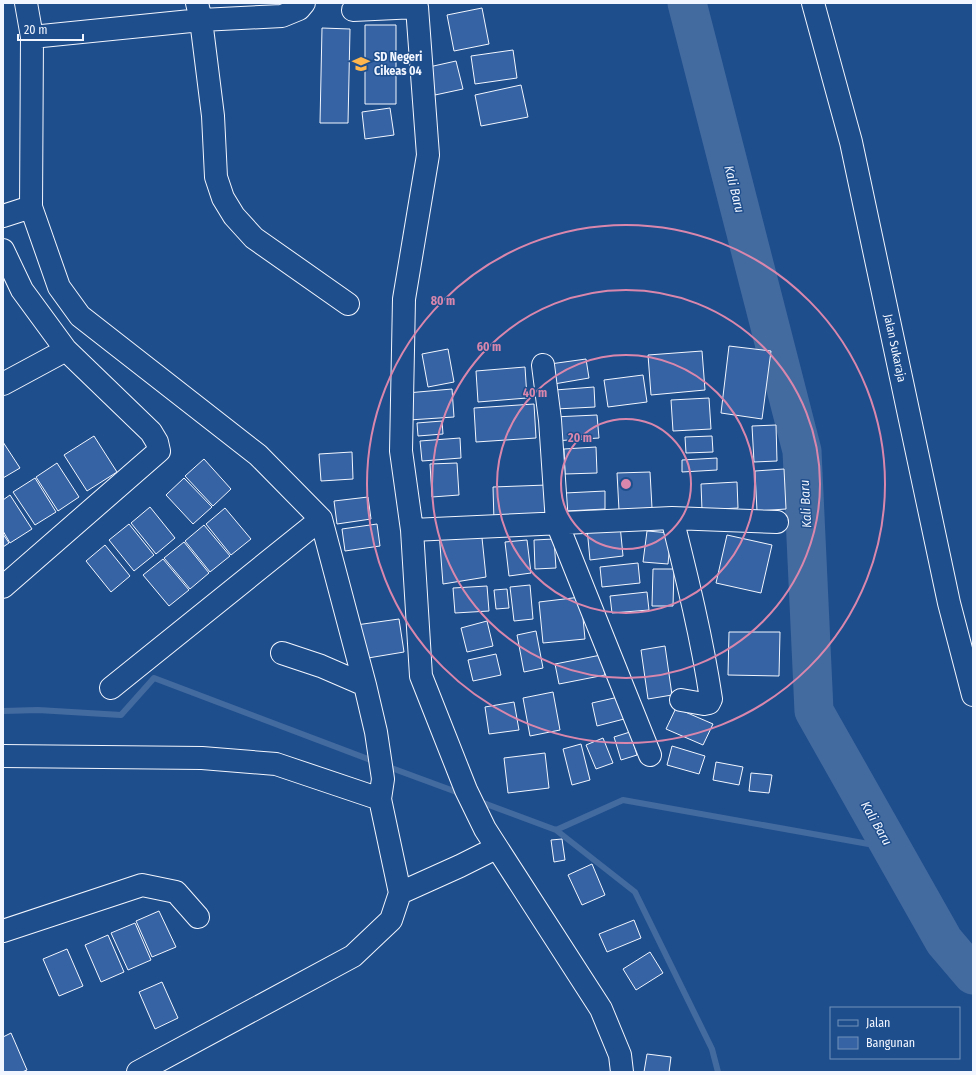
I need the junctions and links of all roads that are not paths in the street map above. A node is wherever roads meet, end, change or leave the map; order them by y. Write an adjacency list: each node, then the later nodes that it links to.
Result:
1 (26, 3): 7 (street)
2 (304, 3): 6 (street)
3 (813, 3): 24 (street, Jalan Sukaraja)
4 (416, 5): 5 (street); 19 (street)
5 (353, 10)
6 (199, 12): 7 (street); 11 (street)
7 (32, 37): 8 (street)
8 (31, 207): 9 (street); 16 (street)
9 (3, 216)
10 (3, 250): 12 (street)
11 (348, 304)
12 (66, 350): 14 (street); 20 (street)
13 (543, 365): 18 (street)
14 (3, 384)
15 (672, 518): 17 (street); 18 (street); 25 (street)
16 (321, 519): 22 (street); 23 (street)
17 (777, 522)
18 (557, 523): 19 (street); 26 (street)
19 (412, 530): 29 (street)
20 (3, 587)
21 (282, 653): 22 (street)
22 (365, 685): 28 (street)
23 (111, 688)
24 (973, 695)
25 (681, 700)
26 (650, 755)
27 (3, 756): 28 (street)
28 (381, 789): 30 (street)
29 (496, 848): 30 (street); 34 (street)
30 (400, 893): 33 (street)
31 (198, 917): 32 (street)
32 (3, 931)
33 (138, 1072)
34 (622, 1072)

